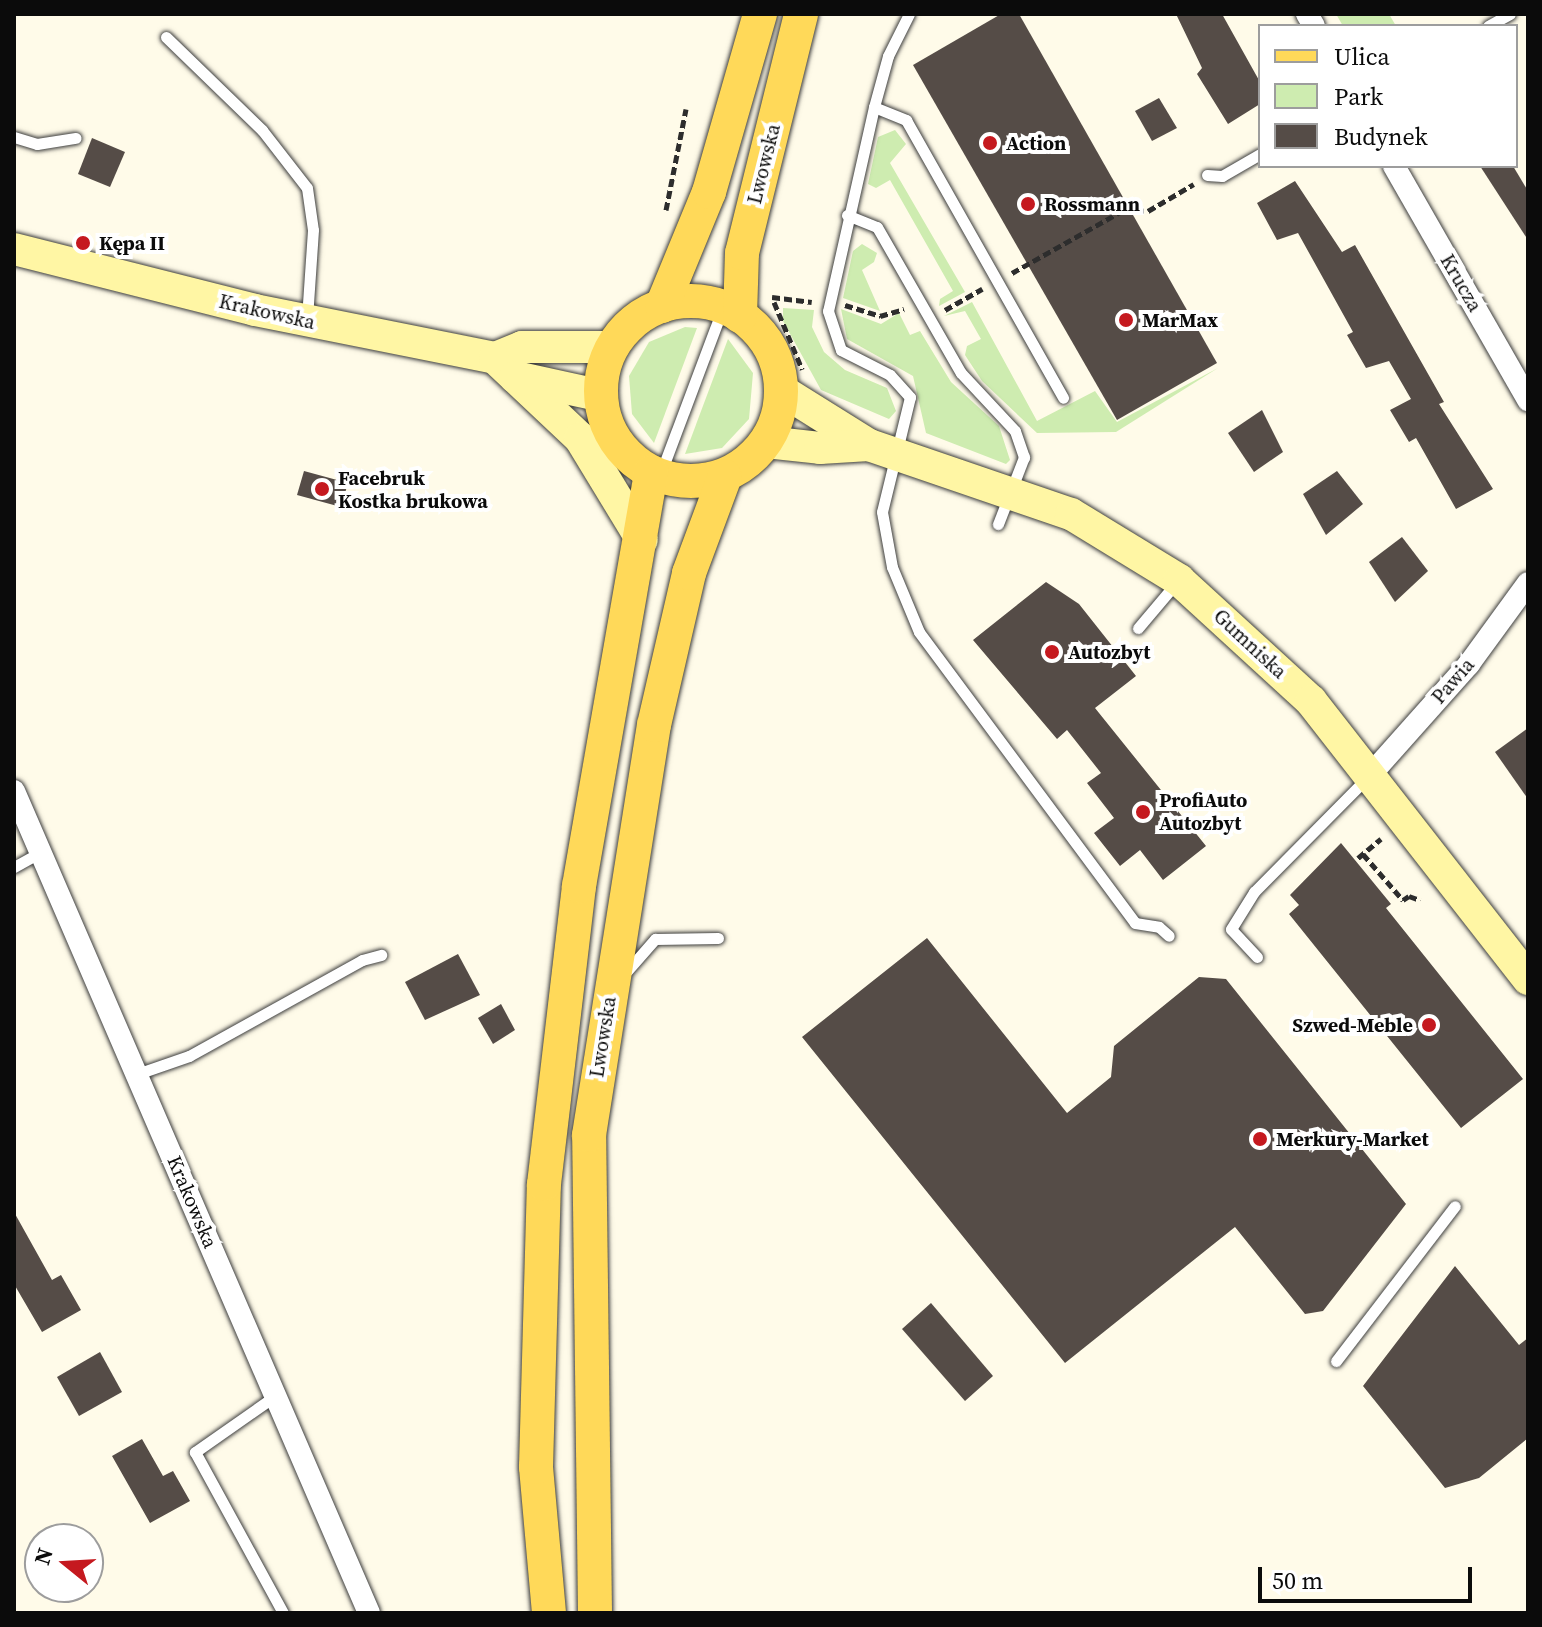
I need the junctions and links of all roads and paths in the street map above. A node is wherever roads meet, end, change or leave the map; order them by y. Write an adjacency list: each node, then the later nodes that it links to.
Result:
1 (760, 14): 21 (main road, Lwowska)
2 (801, 14): 23 (main road, Lwowska)
3 (909, 14): 7 (lane)
4 (1510, 14): 5 (lane)
5 (1492, 24)
6 (166, 37): 25 (lane)
7 (874, 107): 15 (lane); 30 (lane)
8 (686, 109): 16 (path)
9 (14, 137): 10 (lane)
10 (76, 138)
11 (1258, 155): 13 (lane)
12 (1395, 168): 31 (street, Krucza)
13 (1207, 175): 14 (path)
14 (1148, 211)
15 (847, 215): 33 (lane); 36 (lane)
16 (663, 224)
17 (14, 249): 25 (street, Krakowska)
18 (773, 301): 28 (path)
19 (784, 301): 20 (path)
20 (815, 302)
21 (662, 306): 23 (main road); 26 (main road)
22 (858, 309): 24 (path)
23 (732, 312): 28 (main road); 34 (lane)
24 (874, 315)
25 (307, 321): 27 (street, Krakowska)
26 (613, 347): 27 (street); 29 (main road)
27 (505, 368): 29 (street, Krakowska); 38 (street)
28 (793, 384): 32 (main road); 33 (street)
29 (602, 396): 34 (main road)
30 (1063, 398)
31 (1528, 400)
32 (766, 442): 33 (street); 35 (main road)
33 (883, 449): 36 (street, Gumniska); 48 (lane)
34 (655, 474): 35 (main road); 38 (main road)
35 (725, 476): 53 (main road, Lwowska)
36 (1014, 491): 37 (lane); 39 (street, Gumniska)
37 (998, 524)
38 (642, 540): 60 (main road)
39 (1179, 580): 41 (lane); 42 (street, Gumniska)
40 (1528, 583): 42 (street, Pawia)
41 (1138, 628)
42 (1372, 773): 51 (lane); 52 (street, Gumniska)
43 (14, 791): 45 (street, Krakowska)
44 (1391, 831): 47 (path)
45 (41, 852): 46 (lane); 54 (street, Krakowska)
46 (14, 867)
47 (1420, 900)
48 (1169, 936)
49 (718, 938): 53 (lane)
50 (381, 955): 54 (lane)
51 (1257, 957)
52 (1528, 979)
53 (609, 1003): 61 (main road, Lwowska)
54 (137, 1074): 57 (street, Krakowska)
55 (1455, 1206): 56 (lane)
56 (1336, 1361)
57 (275, 1396): 58 (lane); 59 (street, Krakowska)
58 (283, 1613)
59 (369, 1613)
60 (549, 1613)
61 (595, 1613)

